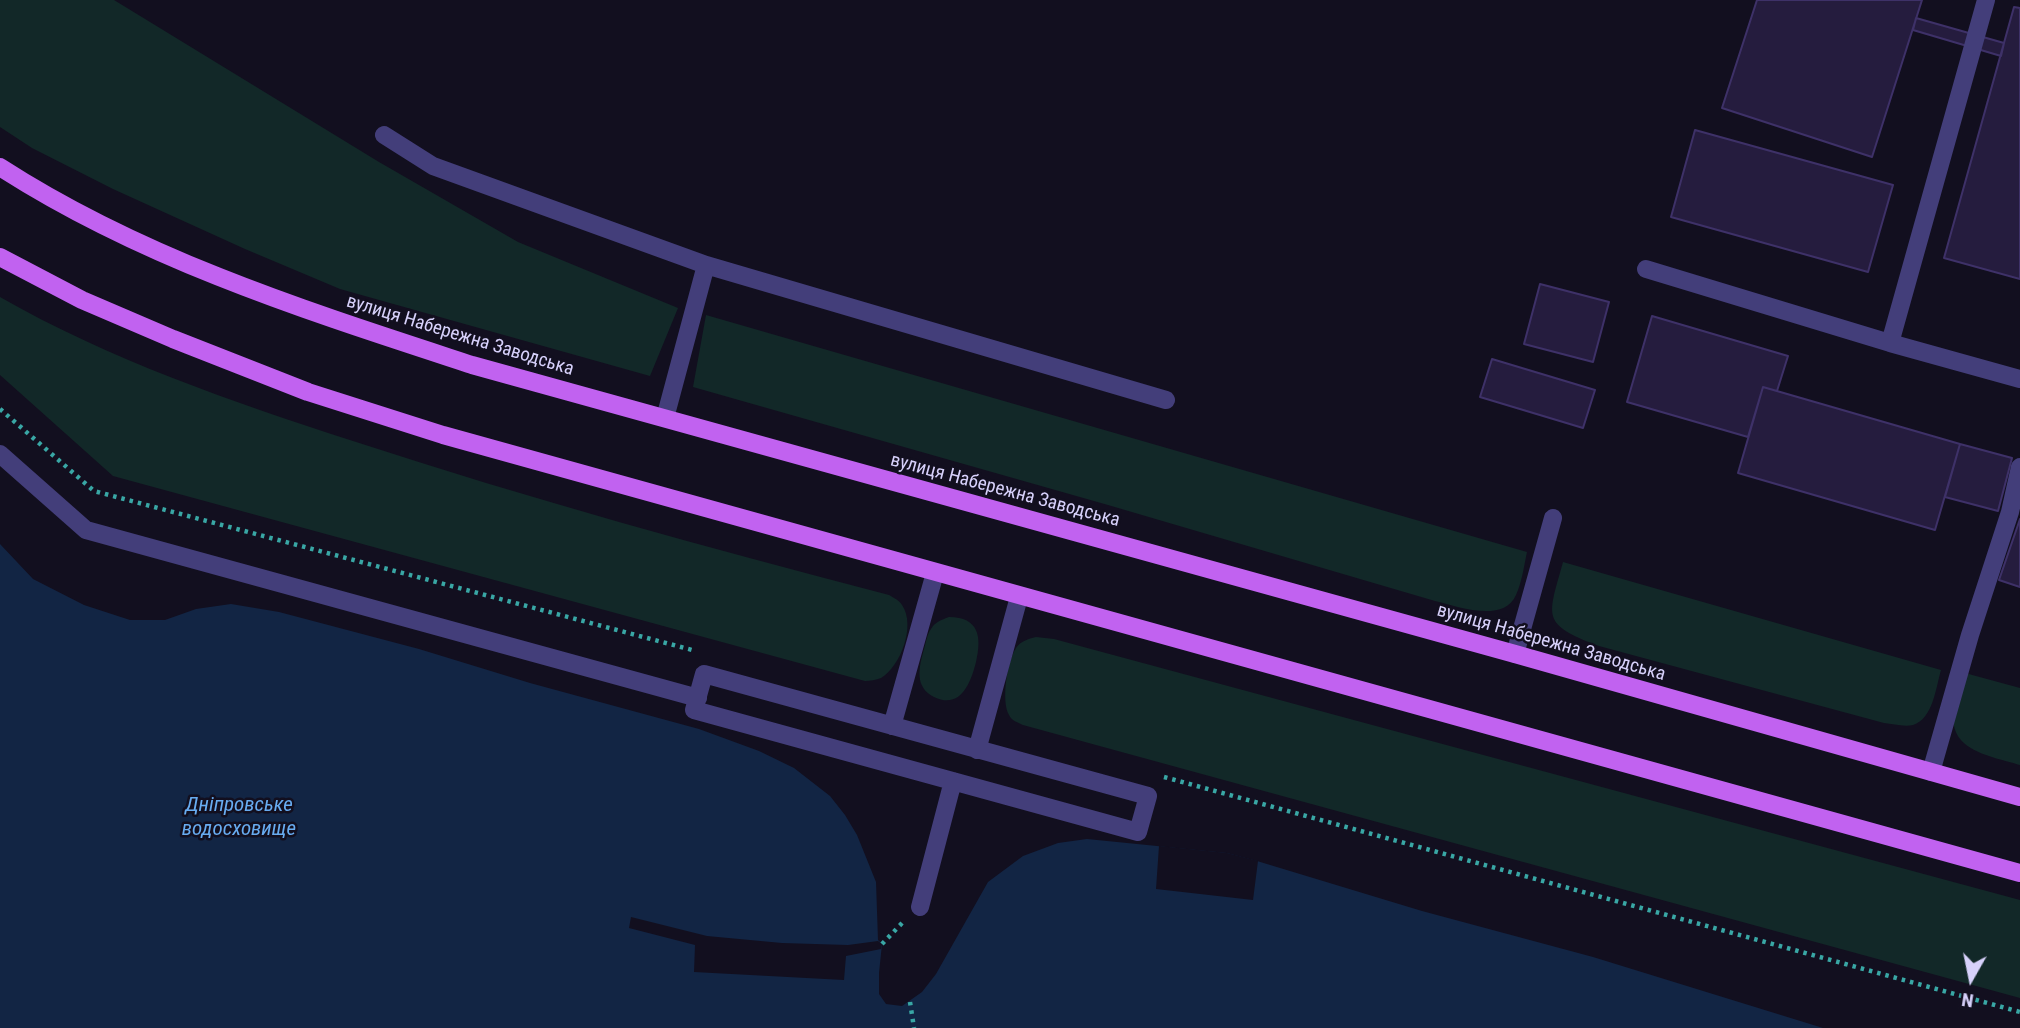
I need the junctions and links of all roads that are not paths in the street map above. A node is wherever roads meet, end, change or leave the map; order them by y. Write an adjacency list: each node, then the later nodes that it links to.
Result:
1 (1986, 0): 7 (lane)
2 (384, 135): 5 (lane)
3 (0, 167): 10 (main road, вулиця Набережна Заводська)
4 (0, 257): 14 (main road)
5 (706, 265): 9 (lane); 10 (lane)
6 (1646, 269): 7 (lane)
7 (1890, 343): 8 (lane)
8 (2020, 379)
9 (1166, 400)
10 (665, 418): 16 (main road, вулиця Набережна Заводська)
11 (0, 454): 17 (lane)
12 (2020, 467): 20 (lane)
13 (1553, 518): 16 (lane)
14 (934, 573): 15 (main road); 18 (lane)
15 (1019, 597): 19 (lane); 23 (main road)
16 (1515, 654): 20 (main road, вулиця Набережна Заводська)
17 (698, 698): 18 (lane); 21 (lane)
18 (892, 726): 19 (lane)
19 (977, 750): 21 (lane)
20 (1931, 772): 22 (main road, вулиця Набережна Заводська)
21 (953, 781): 24 (lane)
22 (2020, 797)
23 (2020, 873)
24 (920, 907)

